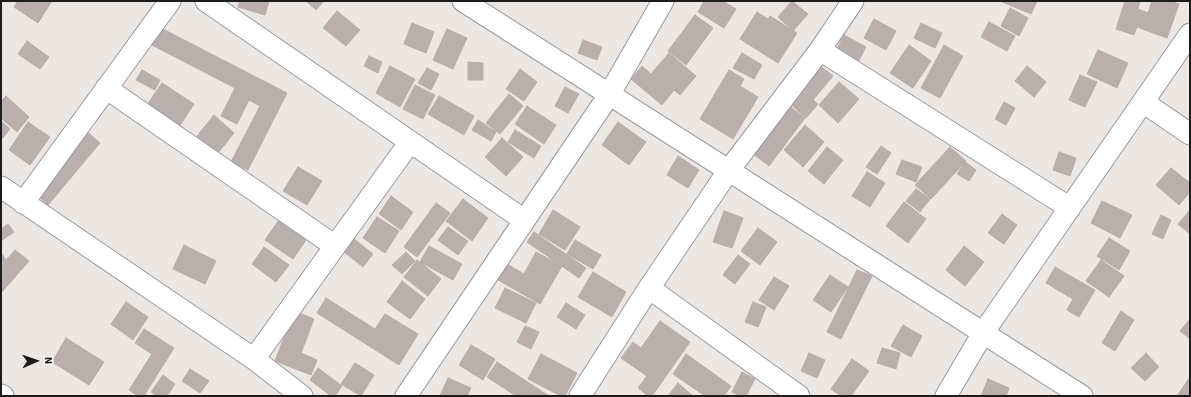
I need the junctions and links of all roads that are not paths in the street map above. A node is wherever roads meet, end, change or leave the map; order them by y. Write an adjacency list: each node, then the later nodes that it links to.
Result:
1 (170, 1): 8 (street)
2 (206, 1): 12 (street)
3 (463, 1): 9 (street)
4 (663, 1): 9 (street)
5 (853, 1): 7 (street)
6 (1190, 34): 10 (street)
7 (820, 50): 13 (street); 16 (street)
8 (106, 88): 15 (street); 18 (street)
9 (609, 95): 13 (street); 17 (street)
10 (1143, 102): 11 (street); 16 (street)
11 (1190, 134)
12 (410, 142): 17 (street); 18 (street)
13 (729, 170): 19 (street); 20 (street)
14 (1, 187): 15 (street)
15 (23, 203): 21 (street)
16 (1070, 208): 20 (street)
17 (524, 220): 23 (street)
18 (335, 246): 21 (street)
19 (649, 288): 24 (street); 25 (street)
20 (983, 333): 26 (street); 27 (street)
21 (254, 359): 22 (street)
22 (302, 396)
23 (406, 396)
24 (580, 396)
25 (799, 396)
26 (946, 396)
27 (1082, 396)

